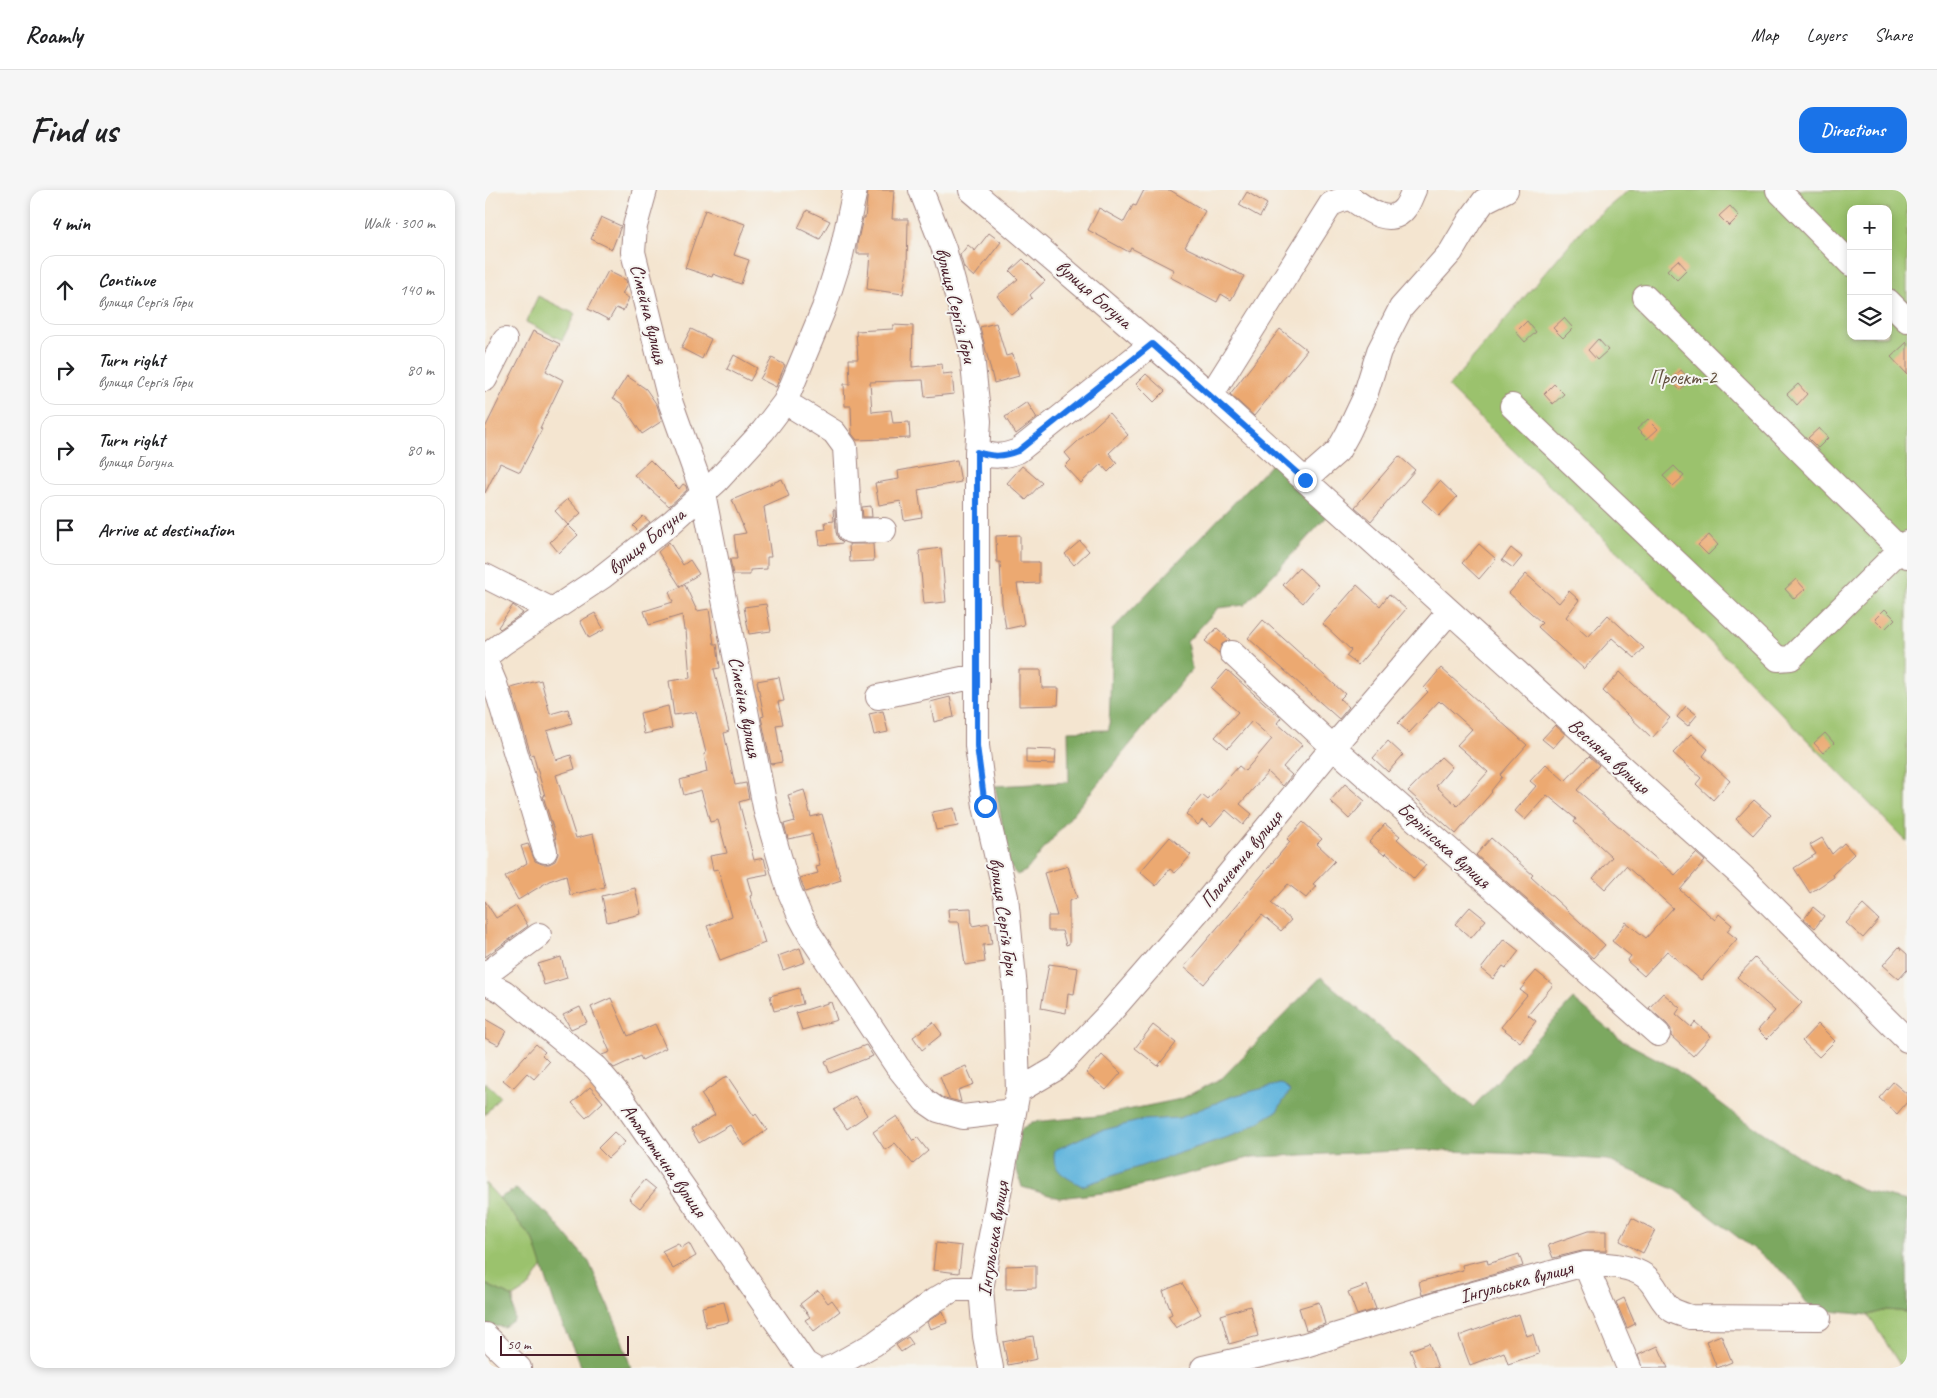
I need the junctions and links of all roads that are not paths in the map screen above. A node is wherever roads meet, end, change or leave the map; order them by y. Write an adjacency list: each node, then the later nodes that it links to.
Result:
1 (645, 190): 20 (street, Сімейна вулиця)
2 (855, 190): 16 (street, вулиця Богуна)
3 (921, 190): 18 (street, вулиця Сергія Гори)
4 (971, 190): 13 (street, вулиця Богуна)
5 (1414, 190): 15 (street)
6 (1506, 190): 19 (street)
7 (1778, 190): 8 (street)
8 (1847, 260)
9 (1645, 297): 22 (street)
10 (1892, 306): 11 (street)
11 (1907, 320)
12 (505, 340): 14 (street)
13 (1152, 344): 15 (street, вулиця Богуна); 18 (street)
14 (485, 379)
15 (1211, 396): 19 (street, вулиця Богуна)
16 (785, 402): 20 (street, вулиця Богуна); 21 (street)
17 (1513, 406): 22 (street)
18 (977, 452): 28 (street, вулиця Сергія Гори)
19 (1305, 480): 25 (street, Весняна вулиця)
20 (703, 493): 24 (street, вулиця Богуна); 37 (street, Сімейна вулиця)
21 (884, 530)
22 (1905, 549)
23 (485, 576): 24 (street)
24 (552, 610): 27 (street, вулиця Богуна)
25 (1449, 612): 30 (street, Планетна вулиця); 36 (street, Весняна вулиця)
26 (1232, 654): 30 (street, Берлінська вулиця)
27 (485, 659): 31 (street)
28 (976, 676): 29 (street); 37 (street, вулиця Сергія Гори)
29 (879, 697)
30 (1333, 747): 35 (street, Берлінська вулиця); 37 (street, Планетна вулиця)
31 (545, 851)
32 (539, 935): 33 (street)
33 (485, 975)
34 (485, 982): 43 (street, Атлантична вулиця)
35 (1658, 1034)
36 (1907, 1040)
37 (1016, 1101): 39 (street, Інгульська вулиця)
38 (1585, 1264): 40 (street, Інгульська вулиця); 46 (street, Інгульська вулиця); 47 (street)
39 (981, 1290): 44 (street); 45 (street, Інгульська вулиця)
40 (1819, 1318)
41 (485, 1335): 42 (street)
42 (519, 1368)
43 (813, 1368)
44 (829, 1368)
45 (991, 1368)
46 (1203, 1368)
47 (1629, 1368)

